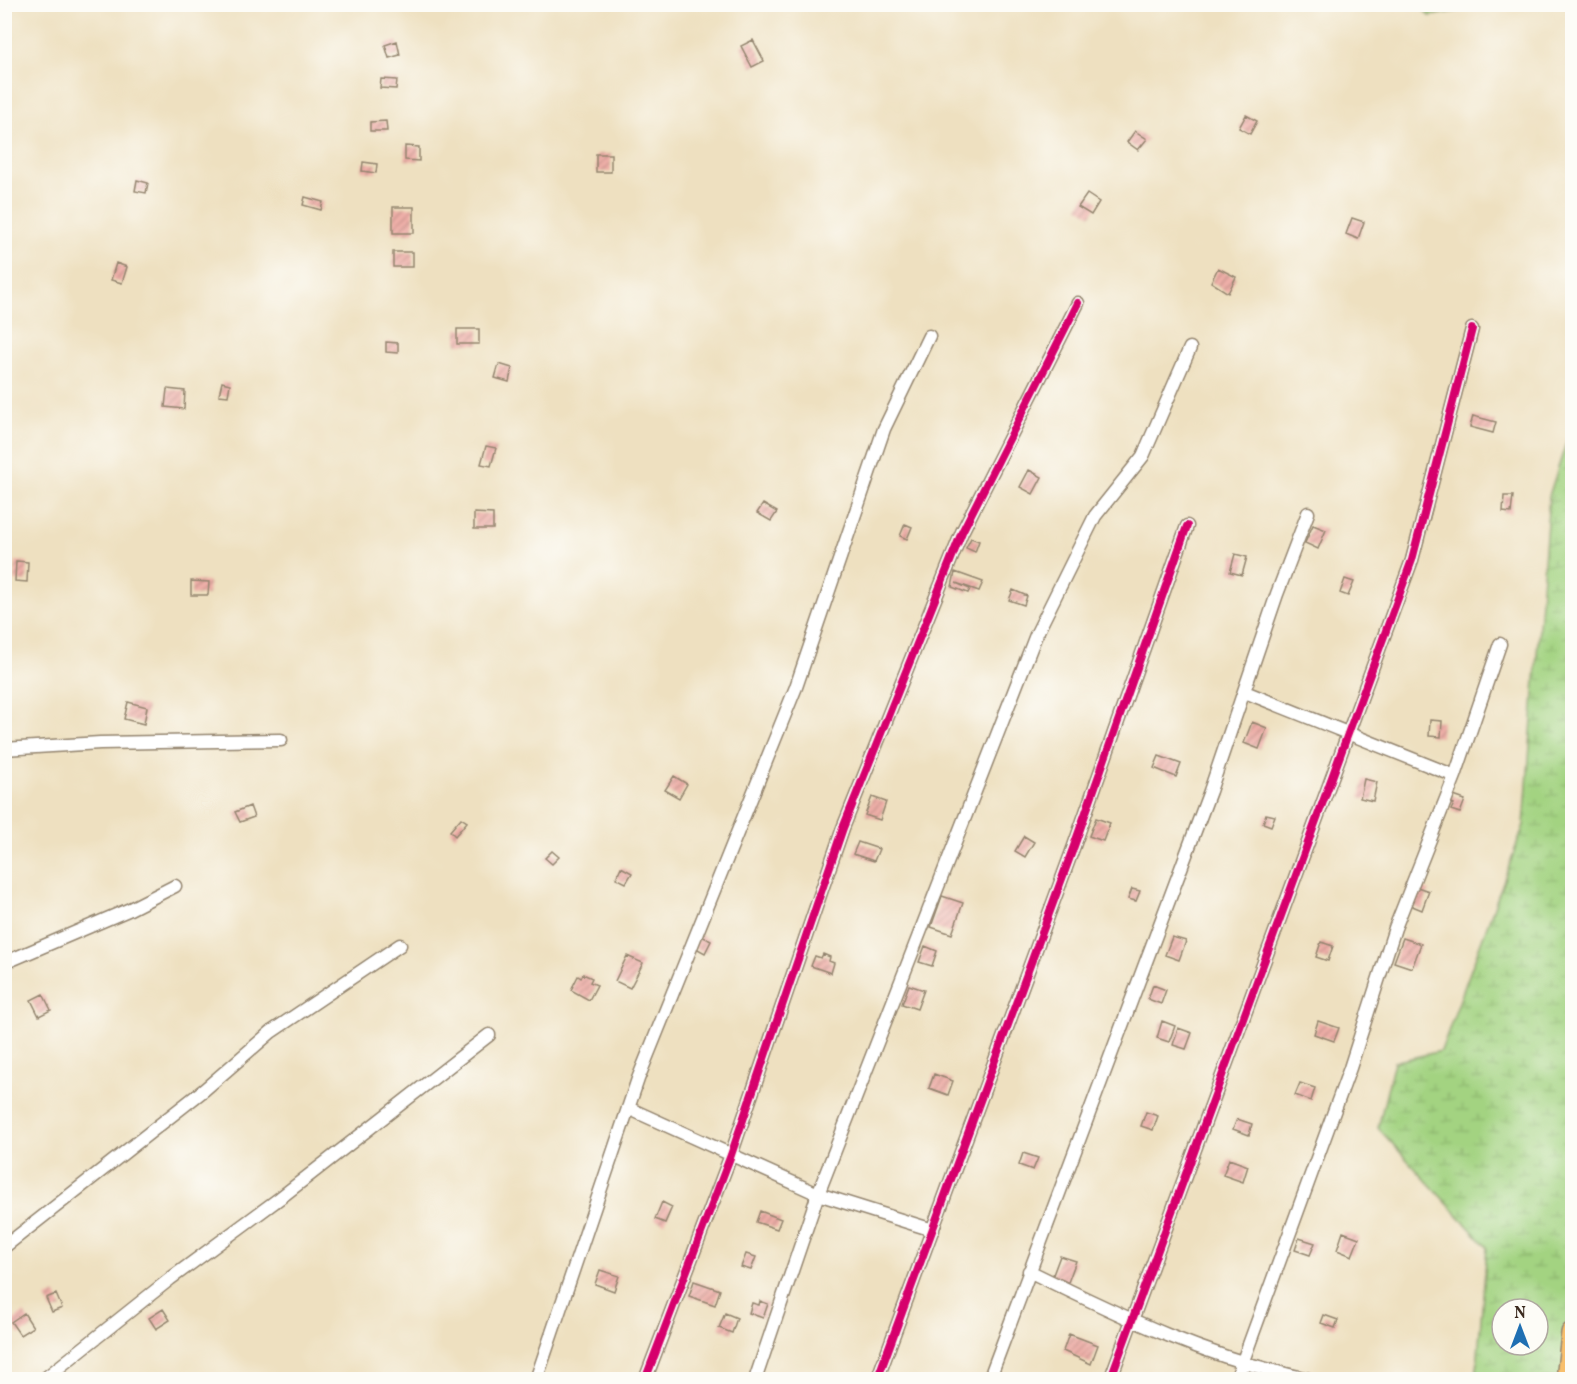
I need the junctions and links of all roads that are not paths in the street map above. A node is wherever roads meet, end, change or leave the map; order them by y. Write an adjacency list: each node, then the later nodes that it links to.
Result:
1 (1078, 303): 18 (street)
2 (1472, 329): 9 (street)
3 (929, 336): 17 (street)
4 (1190, 348): 19 (street)
5 (1308, 513): 8 (street)
6 (1187, 526): 20 (street)
7 (1500, 644): 12 (street)
8 (1245, 692): 9 (street); 22 (street)
9 (1351, 732): 12 (street); 23 (street)
10 (281, 740): 11 (street)
11 (4, 749)
12 (1455, 776): 25 (street)
13 (175, 886): 15 (street)
14 (400, 945): 21 (street)
15 (4, 963)
16 (489, 1035): 26 (street)
17 (628, 1107): 18 (street); 27 (street)
18 (731, 1155): 19 (street); 28 (street)
19 (818, 1194): 20 (street); 29 (street)
20 (933, 1230): 30 (street)
21 (4, 1247)
22 (1029, 1271): 23 (street); 31 (street)
23 (1132, 1320): 25 (street); 32 (street)
24 (1572, 1333): 35 (highway)
25 (1242, 1364): 33 (street); 34 (street)
26 (43, 1380)
27 (536, 1380)
28 (645, 1380)
29 (755, 1380)
30 (877, 1380)
31 (989, 1380)
32 (1110, 1380)
33 (1236, 1380)
34 (1313, 1380)
35 (1567, 1380)

